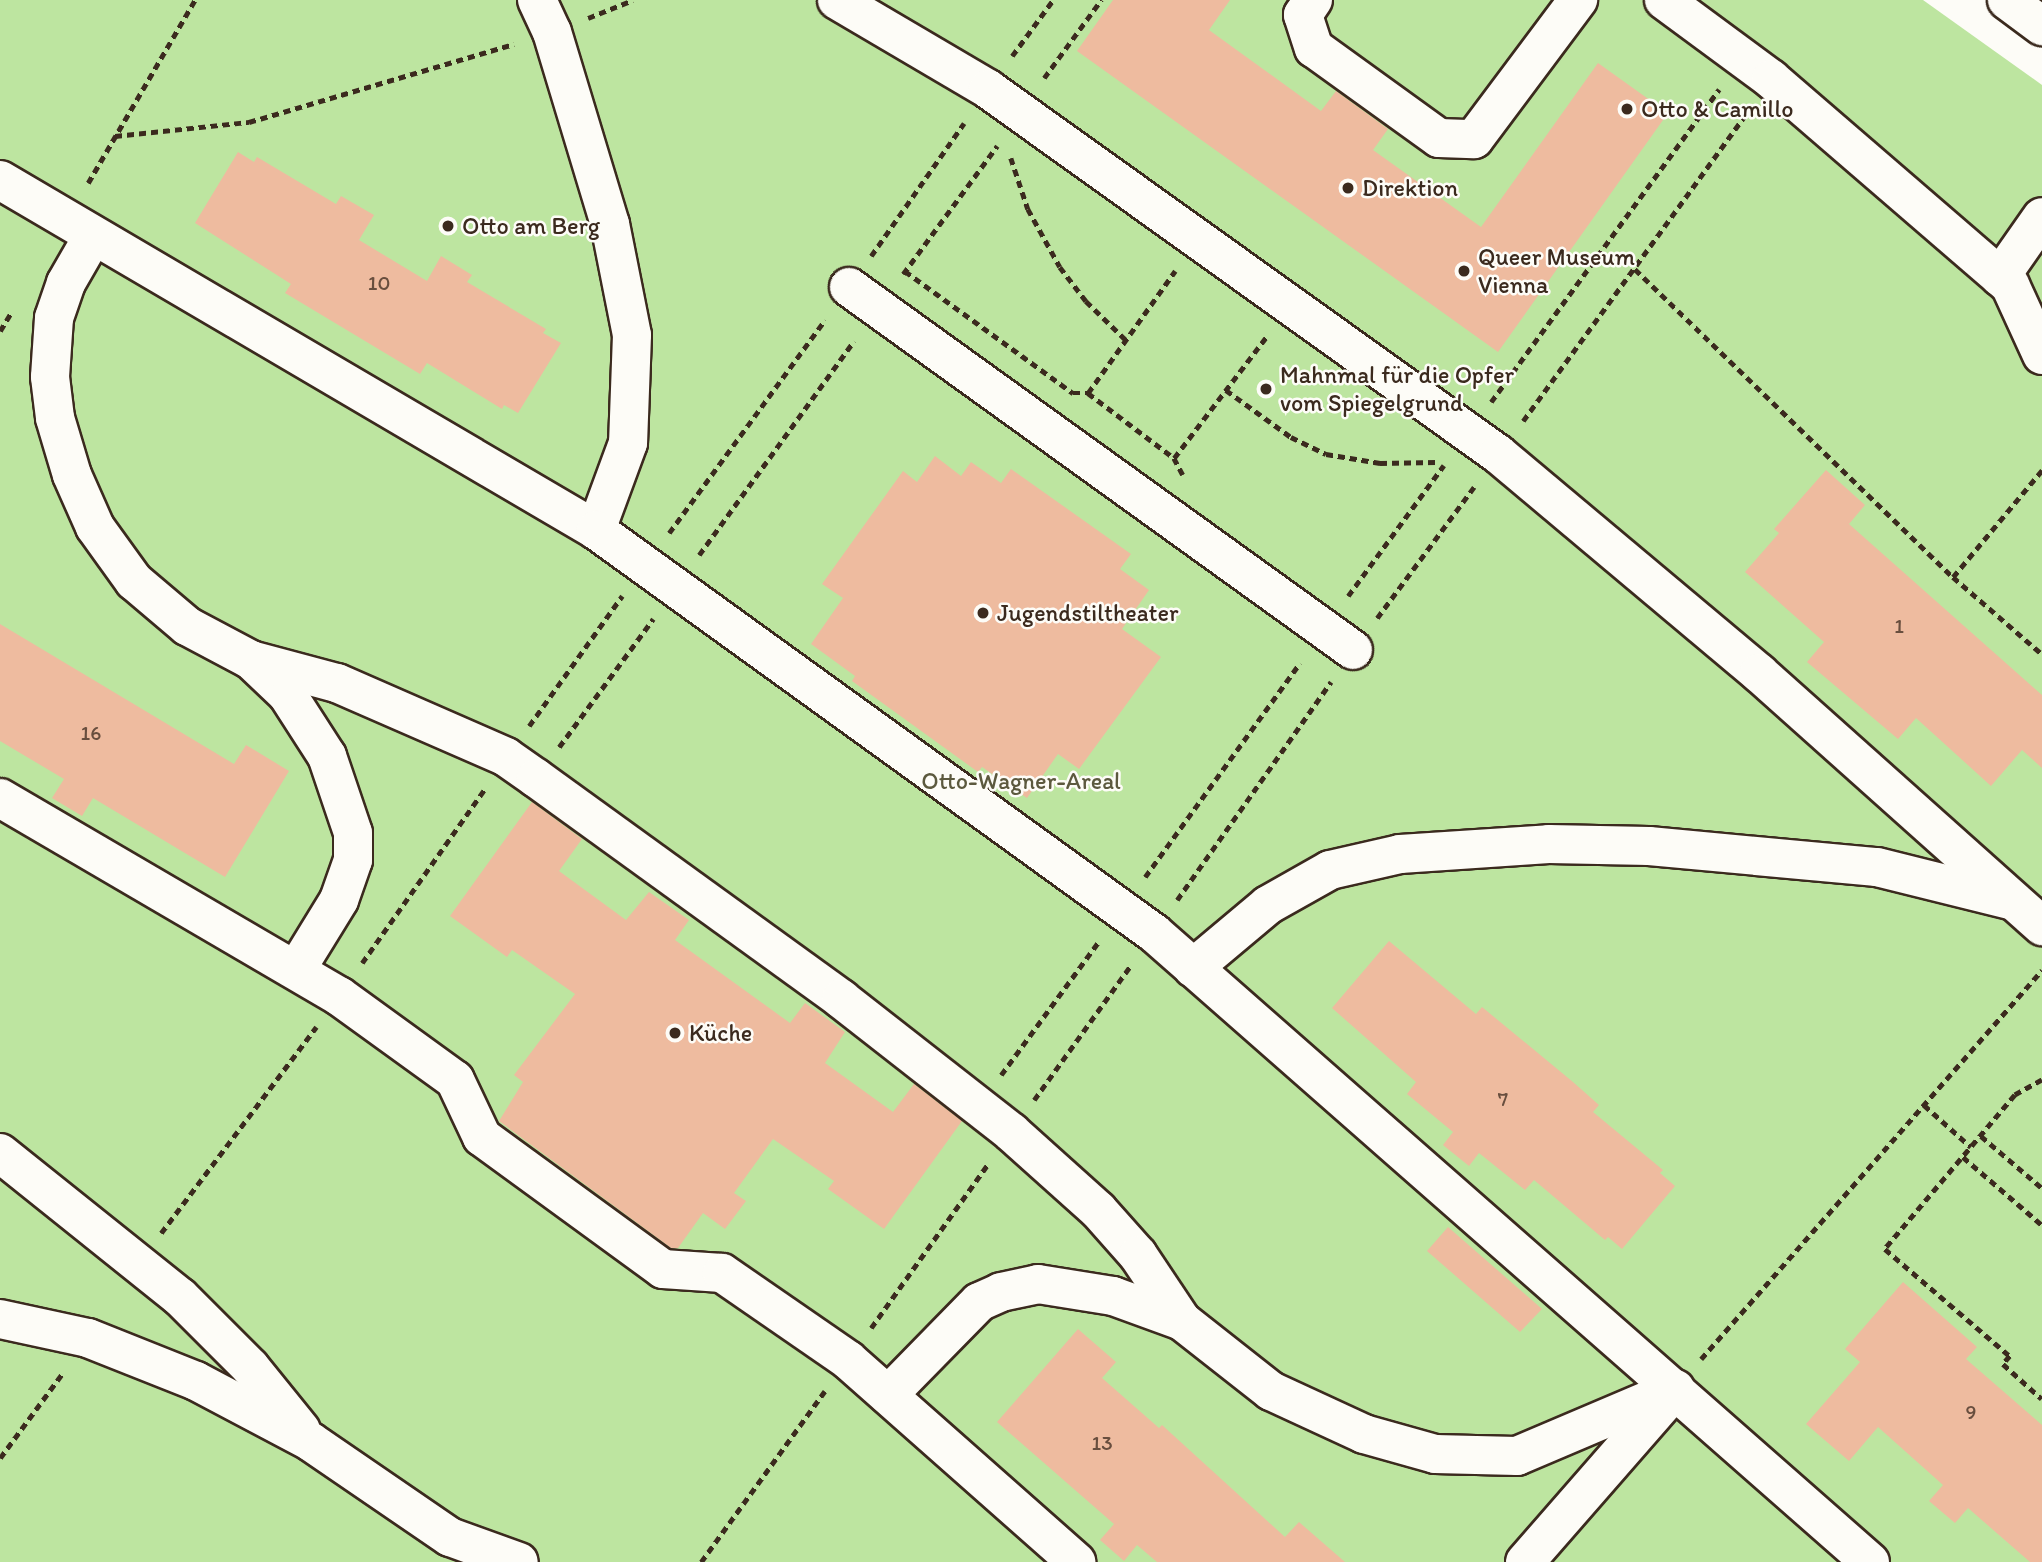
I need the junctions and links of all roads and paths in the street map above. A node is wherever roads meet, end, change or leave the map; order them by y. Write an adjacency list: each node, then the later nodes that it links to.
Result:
1 (195, 0): 15 (path)
2 (633, 0): 10 (path)
3 (837, 0): 13 (street)
4 (1054, 0): 13 (path)
5 (1101, 0): 14 (path)
6 (1313, 0): 7 (street)
7 (1578, 0)
8 (1664, 0): 12 (street)
9 (2007, 0): 11 (street)
10 (545, 16): 15 (path); 36 (street)
11 (2042, 26)
12 (1756, 68): 20 (path); 22 (street); 32 (path)
13 (988, 89): 14 (street); 23 (path)
14 (1012, 122): 19 (street); 21 (path); 28 (path)
15 (115, 136): 18 (path)
16 (0, 180): 18 (street)
17 (2042, 217): 22 (street)
18 (80, 228): 36 (street); 44 (street)
19 (1197, 238): 24 (street); 28 (path)
20 (1635, 269): 32 (path); 38 (path)
21 (905, 271): 23 (path); 31 (path)
22 (2005, 281): 25 (street); 29 (street)
23 (863, 298): 37 (path); 39 (path); 42 (street)
24 (1291, 305): 30 (path); 32 (street)
25 (2042, 307)
26 (13, 309): 27 (path)
27 (0, 331)
28 (1126, 340): 31 (path)
29 (2042, 355)
30 (1226, 390): 33 (path); 41 (path)
31 (1088, 393): 33 (path)
32 (1483, 443): 42 (path); 47 (street)
33 (1174, 458): 35 (path)
34 (2042, 470): 38 (path)
35 (1194, 484)
36 (596, 530): 37 (street)
37 (644, 566): 39 (street); 45 (path)
38 (1953, 577): 43 (path)
39 (675, 588): 45 (path); 48 (street)
40 (1337, 589): 41 (path)
41 (1348, 596): 42 (path)
42 (1339, 639): 48 (path); 50 (path)
43 (2042, 654)
44 (251, 660): 45 (street); 52 (street)
45 (521, 768): 54 (path); 57 (street)
46 (0, 798): 52 (street)
47 (2028, 903): 49 (street); 51 (street)
48 (1121, 909): 50 (street); 57 (path)
49 (2042, 926)
50 (1154, 933): 51 (street); 58 (path)
51 (1194, 968): 70 (street)
52 (296, 970): 54 (street)
53 (2042, 970): 56 (path)
54 (339, 996): 65 (path); 69 (street)
55 (2042, 1080): 59 (path)
56 (1924, 1105): 60 (path); 70 (path)
57 (979, 1106): 58 (street)
58 (1011, 1132): 67 (street); 69 (path)
59 (1981, 1136): 60 (path); 63 (path)
60 (1971, 1146): 62 (path)
61 (0, 1153): 65 (street)
62 (1963, 1157): 64 (path); 72 (path)
63 (2042, 1188)
64 (2042, 1225)
65 (137, 1265): 73 (street)
66 (0, 1319): 68 (street)
67 (1182, 1321): 70 (street); 71 (street)
68 (88, 1338): 73 (street); 74 (path)
69 (848, 1360): 71 (street); 77 (path)
70 (1675, 1389): 79 (street); 80 (street)
71 (888, 1395): 78 (street)
72 (2042, 1398)
73 (312, 1442): 75 (street)
74 (0, 1458)
75 (461, 1549): 76 (street)
76 (519, 1562)
77 (701, 1562)
78 (1076, 1562)
79 (1525, 1562)
80 (1870, 1562)

